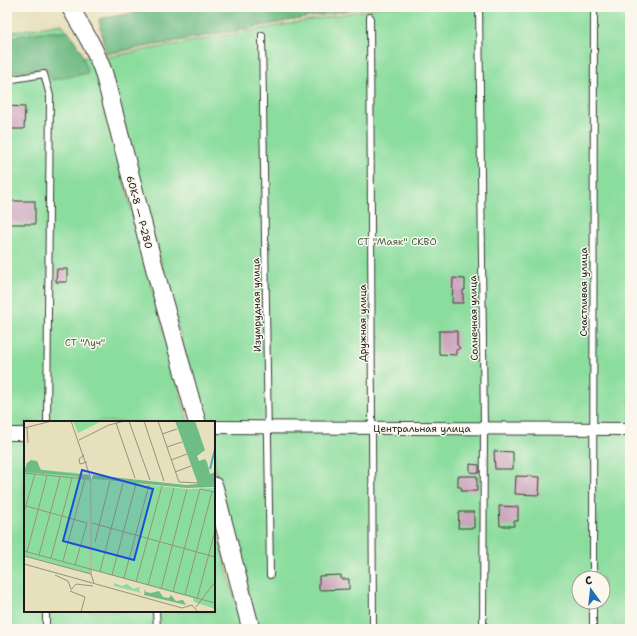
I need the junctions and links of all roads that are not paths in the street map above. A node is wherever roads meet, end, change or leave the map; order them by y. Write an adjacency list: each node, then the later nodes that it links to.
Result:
1 (70, 7): 8 (street, 60К-8 — Р-280)
2 (479, 7): 12 (lane, Солнечная улица)
3 (594, 7): 13 (lane, Счастливая улица)
4 (370, 16): 11 (lane, Дружная улица)
5 (262, 34): 10 (lane, Изумрудная улица)
6 (7, 80): 7 (lane)
7 (47, 421)
8 (198, 421)
9 (215, 428): 10 (street, Центральная улица)
10 (268, 428): 11 (street, Центральная улица); 19 (lane, Изумрудная улица)
11 (373, 428): 12 (street, Центральная улица); 26 (lane, Дружная улица)
12 (484, 428): 13 (street, Центральная улица); 27 (lane, Солнечная улица)
13 (593, 429): 14 (street, Центральная улица); 18 (lane, Счастливая улица)
14 (630, 429)
15 (7, 434): 16 (street)
16 (24, 434)
17 (215, 490): 25 (street)
18 (593, 570)
19 (270, 575)
20 (593, 610): 28 (lane)
21 (46, 612): 23 (lane)
22 (156, 612): 24 (lane)
23 (46, 629)
24 (156, 629)
25 (251, 629)
26 (373, 629)
27 (483, 629)
28 (593, 629)

